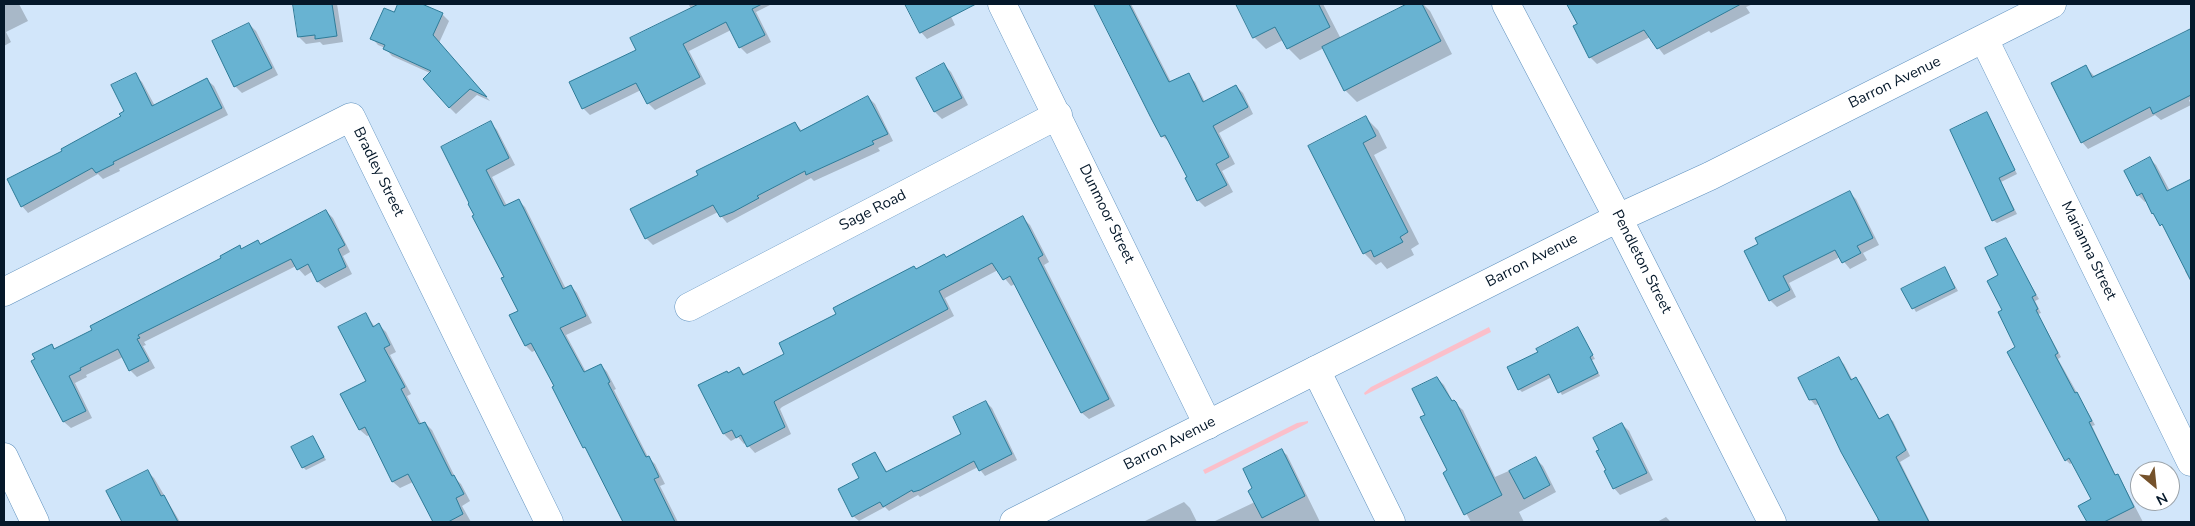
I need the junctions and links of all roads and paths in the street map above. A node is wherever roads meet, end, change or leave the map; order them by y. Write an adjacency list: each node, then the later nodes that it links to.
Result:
1 (1002, 4): 5 (street, Dunmoor Street)
2 (1506, 4): 6 (street, Pendleton Street)
3 (2052, 4): 4 (street, Barron Avenue)
4 (1984, 39): 6 (street, Barron Avenue); 12 (street, Marianna Street)
5 (1058, 115): 8 (street, Sage Road); 10 (street, Dunmoor Street)
6 (1618, 218): 9 (street, Barron Avenue); 17 (street, Pendleton Street)
7 (4, 292): 14 (street, Bradley Street)
8 (689, 307)
9 (1316, 370): 10 (street, Barron Avenue); 16 (street)
10 (1208, 425): 15 (street, Barron Avenue)
11 (4, 457): 13 (street)
12 (2191, 462)
13 (35, 522)
14 (550, 522)
15 (1014, 522)
16 (1391, 522)
17 (1772, 522)

